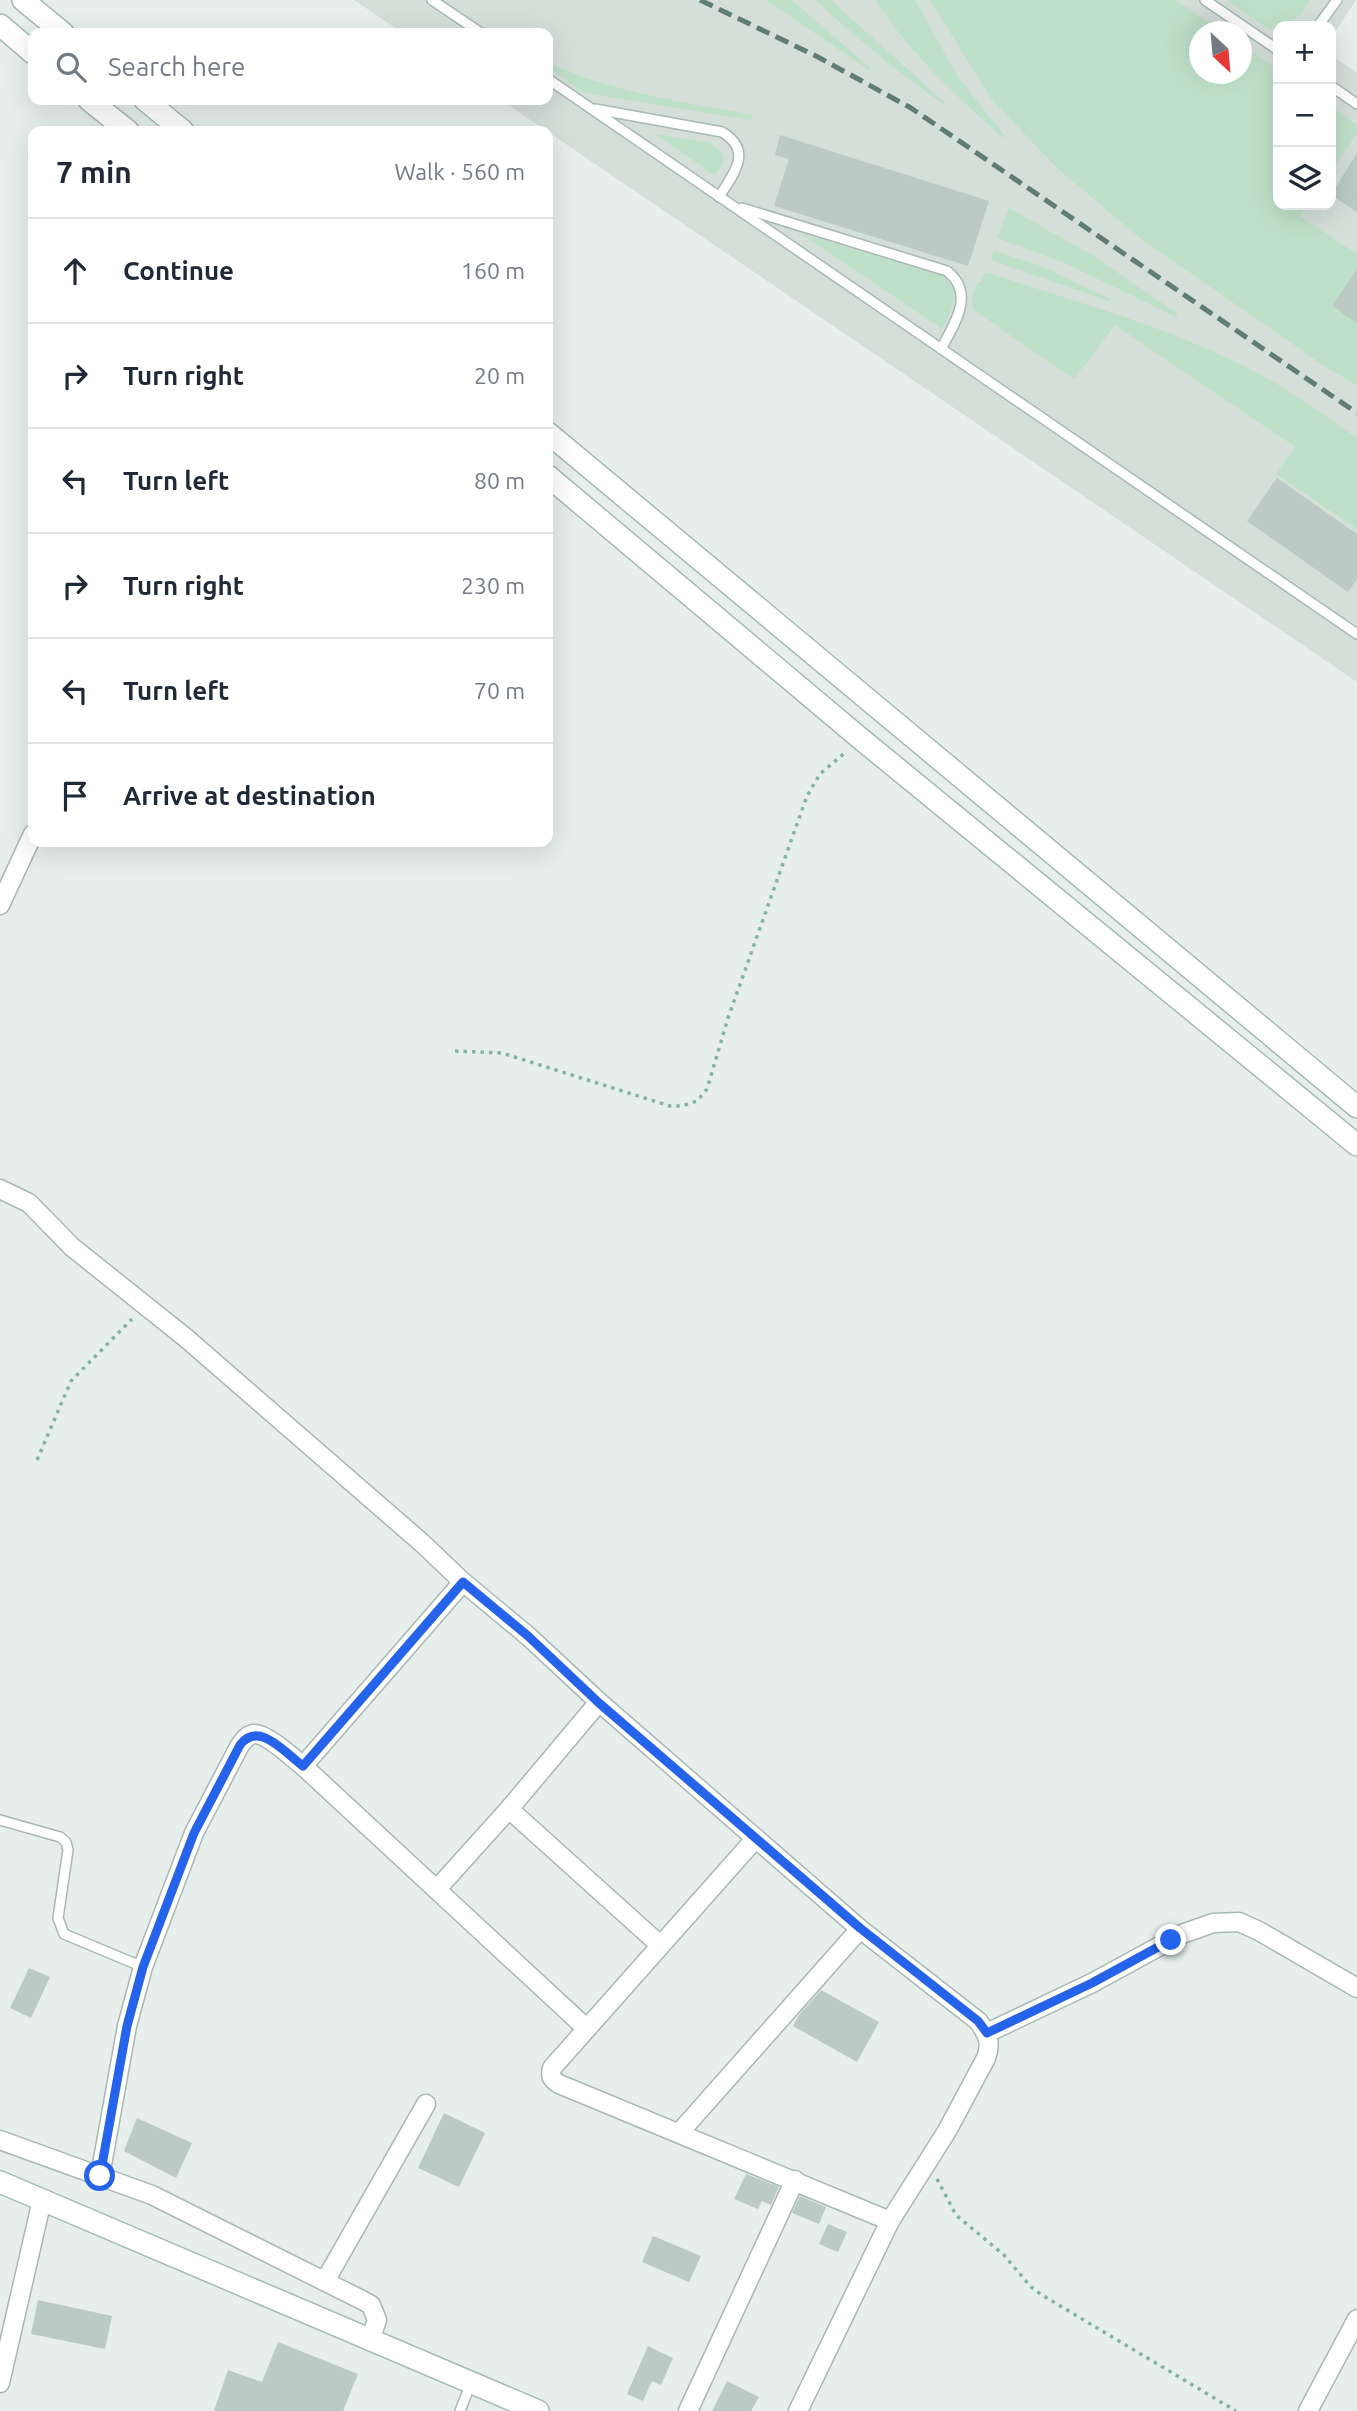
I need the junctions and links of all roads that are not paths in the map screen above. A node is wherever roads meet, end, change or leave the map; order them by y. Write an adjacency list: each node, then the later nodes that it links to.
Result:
1 (23, 0): 7 (street)
2 (432, 0): 8 (lane)
3 (1205, 0): 9 (lane)
4 (1337, 0): 5 (lane)
5 (1322, 21)
6 (0, 25): 10 (street)
7 (57, 28)
8 (474, 28)
9 (1273, 47)
10 (28, 49)
11 (553, 82): 16 (lane)
12 (1336, 89): 13 (lane)
13 (1357, 104)
14 (95, 105): 17 (street)
15 (151, 105): 18 (street)
16 (590, 108): 19 (lane); 19 (lane)
17 (122, 126)
18 (177, 126)
19 (719, 197): 20 (lane)
20 (731, 204): 21 (lane); 21 (lane)
21 (941, 349): 24 (lane)
22 (553, 437): 27 (street)
23 (553, 480): 28 (street)
24 (1357, 634)
25 (28, 845): 26 (street)
26 (0, 905)
27 (1357, 1107)
28 (1357, 1145)
29 (0, 1189): 30 (street)
30 (463, 1582): 31 (street); 32 (street)
31 (599, 1703): 33 (street); 35 (street)
32 (303, 1766): 36 (street); 39 (street)
33 (509, 1809): 36 (street); 38 (street)
34 (0, 1820): 39 (lane)
35 (756, 1838): 37 (street); 38 (street)
36 (437, 1889): 41 (street)
37 (860, 1928): 42 (street); 44 (street)
38 (660, 1945): 41 (street)
39 (143, 1967): 46 (street)
40 (1357, 1988): 42 (street)
41 (586, 2028): 44 (street)
42 (987, 2033): 50 (street)
43 (426, 2104): 51 (street)
44 (680, 2132): 47 (street)
45 (0, 2140): 46 (street)
46 (100, 2176): 51 (street)
47 (795, 2180): 50 (street); 58 (street)
48 (0, 2182): 49 (street)
49 (42, 2200): 53 (street); 55 (street)
50 (890, 2221): 59 (street)
51 (325, 2281): 53 (street)
52 (1357, 2319): 60 (street)
53 (370, 2341): 54 (street)
54 (471, 2383): 56 (lane); 57 (street)
55 (0, 2384)
56 (460, 2411)
57 (538, 2411)
58 (688, 2411)
59 (799, 2411)
60 (1308, 2411)

